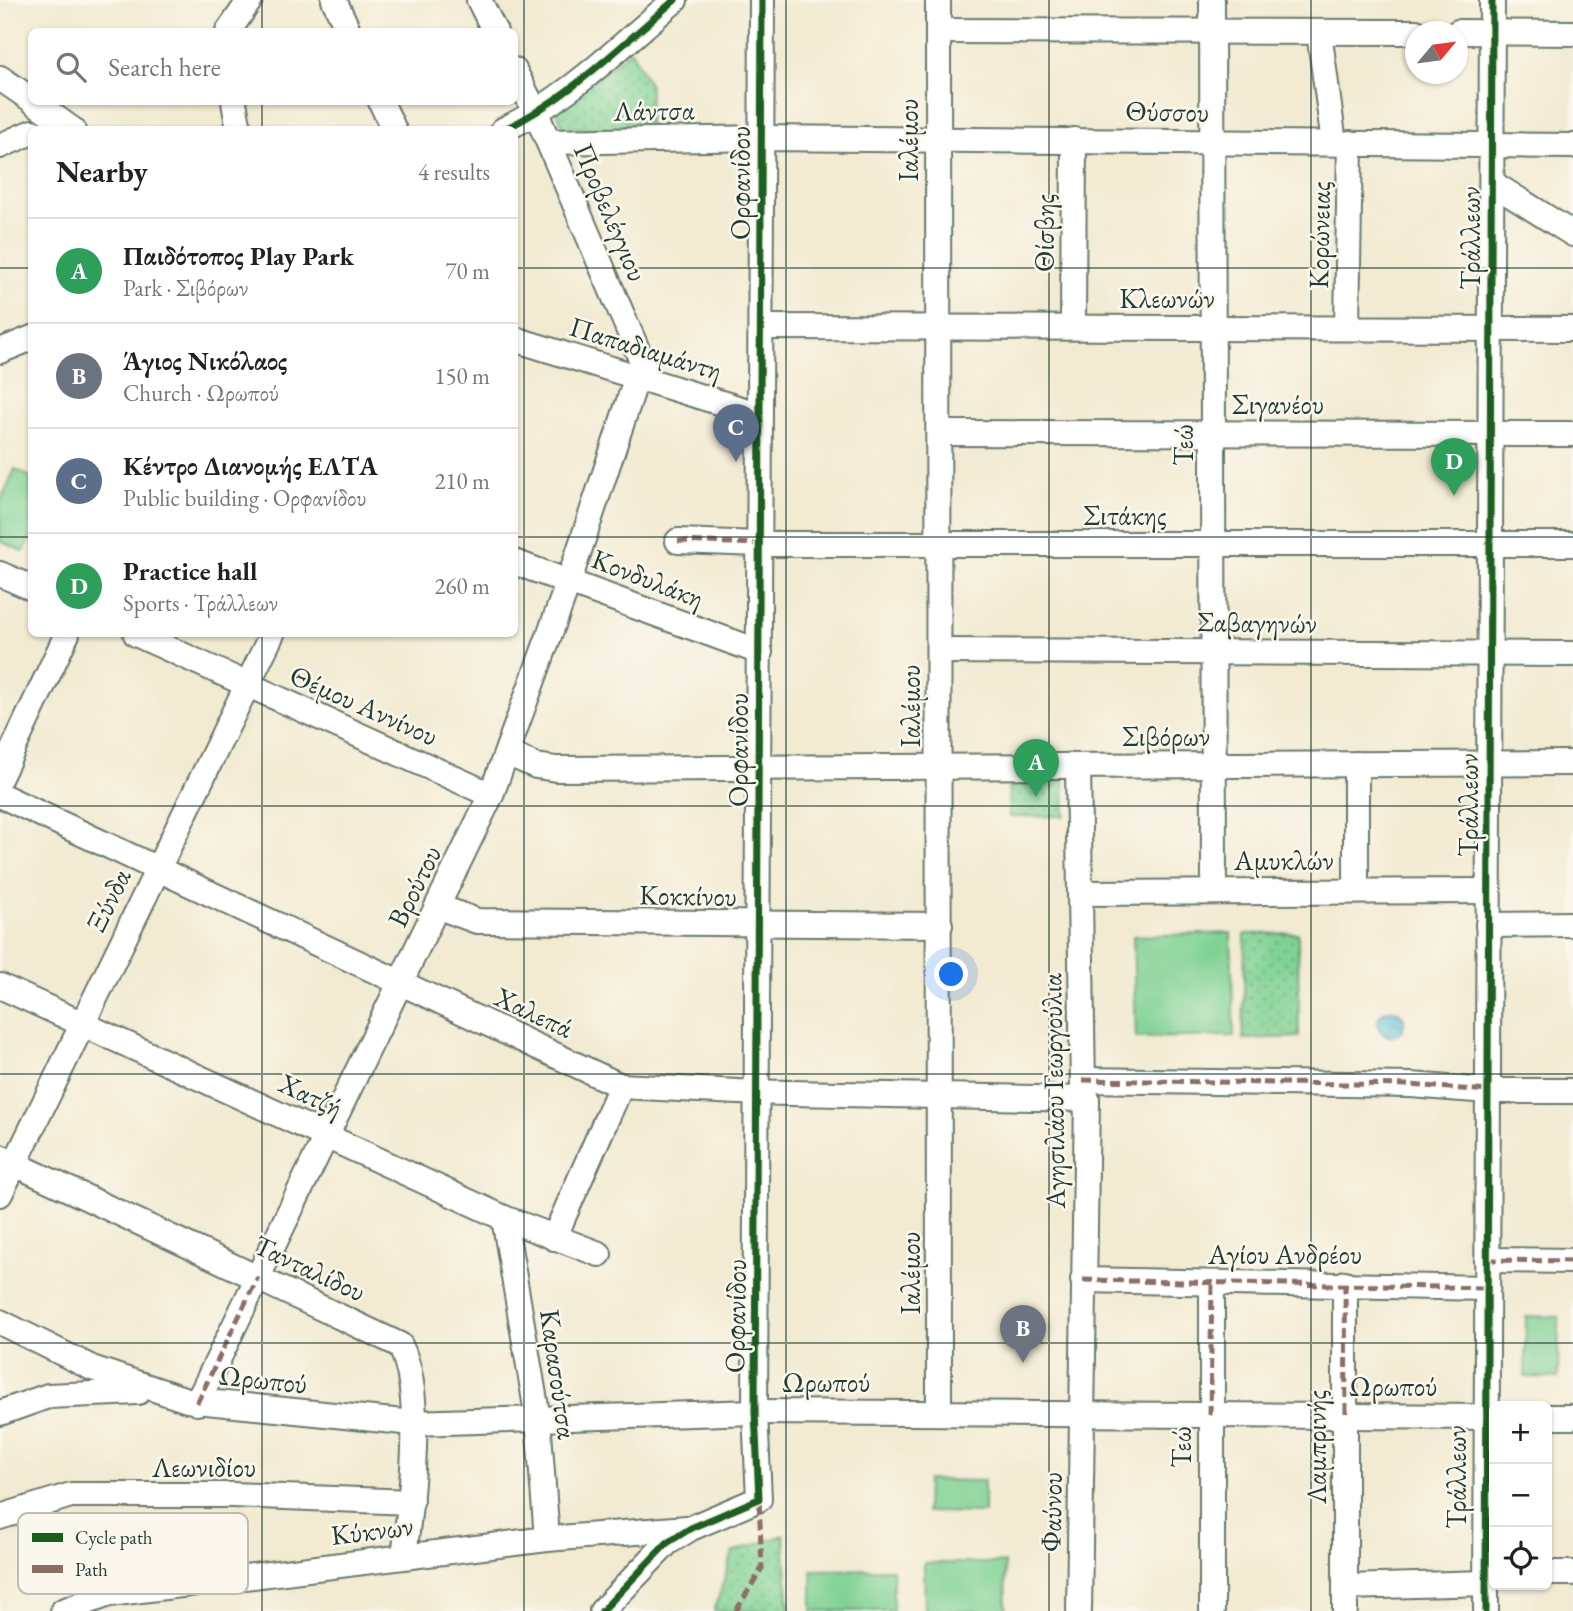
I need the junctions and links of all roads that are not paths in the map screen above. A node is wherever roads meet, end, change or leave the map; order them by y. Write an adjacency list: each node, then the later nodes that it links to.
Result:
1 (334, 0): 8 (street)
2 (479, 0): 9 (street)
3 (675, 0): 23 (street)
4 (762, 0): 29 (street, Ορφανίδου)
5 (938, 0): 10 (street, Ιαλέμου)
6 (1212, 0): 11 (street, Τεώ)
7 (1493, 0): 15 (street, Τράλλεων)
8 (347, 28)
9 (493, 28)
10 (938, 31): 11 (street); 30 (street, Ιαλέμου)
11 (1212, 32): 12 (street); 32 (street, Τεώ)
12 (1319, 32): 13 (street); 34 (street, Κορώνειας)
13 (1405, 32)
14 (1468, 32): 15 (street)
15 (1492, 32): 16 (street); 35 (street, Τράλλεων)
16 (1573, 33)
17 (0, 78): 19 (street)
18 (518, 78): 23 (street, Προβελέγγιου)
19 (28, 98)
20 (37, 105): 24 (street)
21 (235, 105): 25 (street)
22 (382, 105): 26 (street)
23 (536, 113): 27 (street); 33 (street, Προβελέγγιου)
24 (57, 126)
25 (238, 126)
26 (392, 126)
27 (511, 126)
28 (28, 134): 36 (street)
29 (761, 138): 30 (street, Θύσσου); 33 (street, Λάντσα); 40 (street, Ορφανίδου)
30 (938, 139): 31 (street, Θύσσου); 41 (street, Ιαλέμου)
31 (1074, 140): 32 (street, Θύσσου); 42 (street, Θίσβης)
32 (1213, 140): 34 (street, Θύσσου); 43 (street, Τεώ)
33 (548, 142): 50 (street, Προβελέγγιου)
34 (1342, 143): 35 (street, Θύσσου); 44 (street, Κορώνειας)
35 (1492, 145): 37 (street, Θύσσου); 38 (street, Τράλλεων)
36 (0, 146)
37 (1573, 146)
38 (1492, 183): 39 (street); 45 (street, Τράλλεων)
39 (1573, 234)
40 (761, 327): 41 (street, Κλεωνών); 51 (street, Ορφανίδου)
41 (938, 327): 42 (street, Κλεωνών); 52 (street, Ιαλέμου)
42 (1073, 327): 43 (street, Κλεωνών)
43 (1213, 327): 44 (street, Κλεωνών); 53 (street, Τεώ)
44 (1348, 328): 45 (street, Κλεωνών)
45 (1491, 328): 46 (street, Κλεωνών); 55 (street, Τράλλεων)
46 (1573, 329)
47 (28, 340): 49 (street)
48 (518, 340): 50 (street, Παπαδιαμάντη)
49 (0, 351)
50 (643, 378): 51 (street, Παπαδιαμάντη); 64 (street, Βρούτου)
51 (760, 415): 57 (street, Ορφανίδου)
52 (941, 433): 53 (street, Σιγανέου); 61 (street, Ιαλέμου)
53 (1213, 433): 55 (street, Σιγανέου); 58 (street, Τεώ)
54 (1573, 434): 55 (street, Σιγανέου)
55 (1490, 435): 59 (street, Τράλλεων)
56 (678, 541): 57 (street, Σιτάκης)
57 (760, 544): 61 (street, Σιτάκης); 71 (street, Ορφανίδου)
58 (1213, 544): 59 (street, Σιτάκης); 61 (street, Σιτάκης); 70 (street, Τεώ)
59 (1490, 544): 60 (street, Σιτάκης); 73 (street, Τράλλεων)
60 (1573, 544)
61 (940, 545): 69 (street, Ιαλέμου)
62 (518, 563): 64 (street, Κονδυλάκη)
63 (0, 574): 65 (street)
64 (569, 581): 71 (street, Κονδυλάκη); 75 (street, Βρούτου)
65 (28, 585)
66 (66, 637): 83 (street)
67 (143, 637): 74 (street, Θέμου Αννίνου)
68 (270, 637): 74 (street, Ξύνδα)
69 (940, 651): 70 (street, Σαβαγηνών); 81 (street, Ιαλέμου)
70 (1213, 651): 73 (street, Σαβαγηνών); 79 (street, Τεώ)
71 (760, 652): 82 (street, Ορφανίδου)
72 (1573, 654): 73 (street, Σαβαγηνών)
73 (1489, 655): 78 (street, Τράλλεων)
74 (247, 684): 85 (street, Θέμου Αννίνου); 86 (street, Ξύνδα)
75 (509, 754): 82 (street); 85 (street, Βρούτου)
76 (1573, 763): 78 (street, Σιβόρων)
77 (1356, 764): 78 (street, Σιβόρων); 79 (street, Σιβόρων); 88 (street)
78 (1489, 764): 89 (street, Τράλλεων)
79 (1214, 765): 80 (street, Σιβόρων); 87 (street, Τεώ)
80 (1078, 766): 81 (street, Σιβόρων); 90 (street, Αγησιλάου Γεωργούλια)
81 (940, 767): 82 (street, Σιβόρων); 93 (street, Ιαλέμου)
82 (759, 768): 95 (street, Ορφανίδου)
83 (0, 777)
84 (0, 794): 86 (street, Χαλεπά)
85 (491, 795): 91 (street, Βρούτου)
86 (156, 868): 96 (street, Χαλεπά); 98 (street, Ξύνδα)
87 (1214, 890): 88 (street, Αμυκλών); 90 (street, Αμυκλών)
88 (1356, 890): 89 (street, Αμυκλών)
89 (1488, 891): 94 (street, Τράλλεων)
90 (1080, 893): 100 (street, Αγησιλάου Γεωργούλια)
91 (439, 908): 95 (street, Κοκκίνου); 96 (street, Βρούτου)
92 (1573, 924): 94 (street)
93 (940, 925): 95 (street, Κοκκίνου); 104 (street, Ιαλέμου)
94 (1488, 925): 101 (street, Τράλλεων)
95 (758, 926): 103 (street, Ορφανίδου)
96 (399, 982): 99 (street, Χαλεπά); 105 (street, Βρούτου)
97 (0, 986): 98 (street, Χατζή)
98 (81, 1023): 105 (street, Χατζή); 106 (street, Ξύνδα)
99 (621, 1086): 103 (street, Χαλεπά); 109 (street)
100 (1085, 1089): 101 (street, Χαλεπά); 104 (street, Χαλεπά); 114 (street, Αγησιλάου Γεωργούλια)
101 (1488, 1091): 102 (street, Χαλεπά); 111 (street, Τράλλεων)
102 (1573, 1091)
103 (758, 1093): 104 (street, Χαλεπά); 122 (street, Ορφανίδου)
104 (940, 1095): 124 (street, Ιαλέμου)
105 (328, 1135): 108 (street, Χατζή); 113 (street, Βρούτου)
106 (7, 1161): 107 (street, Ξύνδα); 113 (street, Τανταλίδου)
107 (0, 1195)
108 (504, 1218): 109 (street, Χατζή); 131 (street, Καρασούτσα)
109 (554, 1238): 110 (street, Χατζή)
110 (599, 1254)
111 (1487, 1260): 112 (street); 117 (street, Τράλλεων)
112 (1573, 1261)
113 (258, 1277): 121 (street, Βρούτου); 132 (street, Τανταλίδου)
114 (1083, 1280): 115 (street, Αγίου Ανδρέου); 125 (street, Αγησιλάου Γεωργούλια)
115 (1212, 1283): 116 (street, Αγίου Ανδρέου); 126 (street, Τεώ)
116 (1345, 1283): 117 (street, Αγίου Ανδρέου); 127 (street, Λαμπρινής)
117 (1487, 1288): 120 (street, Τράλλεων)
118 (0, 1322): 119 (street)
119 (160, 1393): 121 (street, Ωρωπού); 123 (street)
120 (1490, 1401)
121 (197, 1403): 132 (street, Ωρωπού)
122 (755, 1412): 124 (street, Ωρωπού); 131 (street, Ωρωπού); 137 (street, Ορφανίδου)
123 (0, 1413)
124 (939, 1413): 125 (street, Ωρωπού)
125 (1080, 1414): 126 (street, Ωρωπού); 148 (street, Φαύνου)
126 (1210, 1415): 127 (street, Ωρωπού); 149 (street, Τεώ)
127 (1346, 1416): 128 (street, Ωρωπού); 145 (street, Λαμπρινής)
128 (1489, 1417)
129 (1552, 1417): 130 (street)
130 (1573, 1417)
131 (538, 1419): 132 (street, Ωρωπού); 138 (street, Καρασούτσα)
132 (413, 1423): 134 (street, Τανταλίδου)
133 (1490, 1464): 136 (street, Τράλλεων)
134 (411, 1502): 135 (street, Λεωνιδίου); 139 (street, Τανταλίδου)
135 (0, 1517)
136 (1489, 1527)
137 (691, 1528): 138 (street, Κύκνων); 147 (street)
138 (547, 1539): 139 (street, Κύκνων)
139 (404, 1556): 142 (street, Κύκνων)
140 (1552, 1573): 141 (street)
141 (1573, 1573)
142 (248, 1576)
143 (1489, 1576): 145 (street); 150 (street, Τράλλεων)
144 (109, 1594): 146 (street, Κύκνων)
145 (1346, 1599)
146 (63, 1611)
147 (602, 1611)
148 (1079, 1611)
149 (1212, 1611)
150 (1486, 1611)

